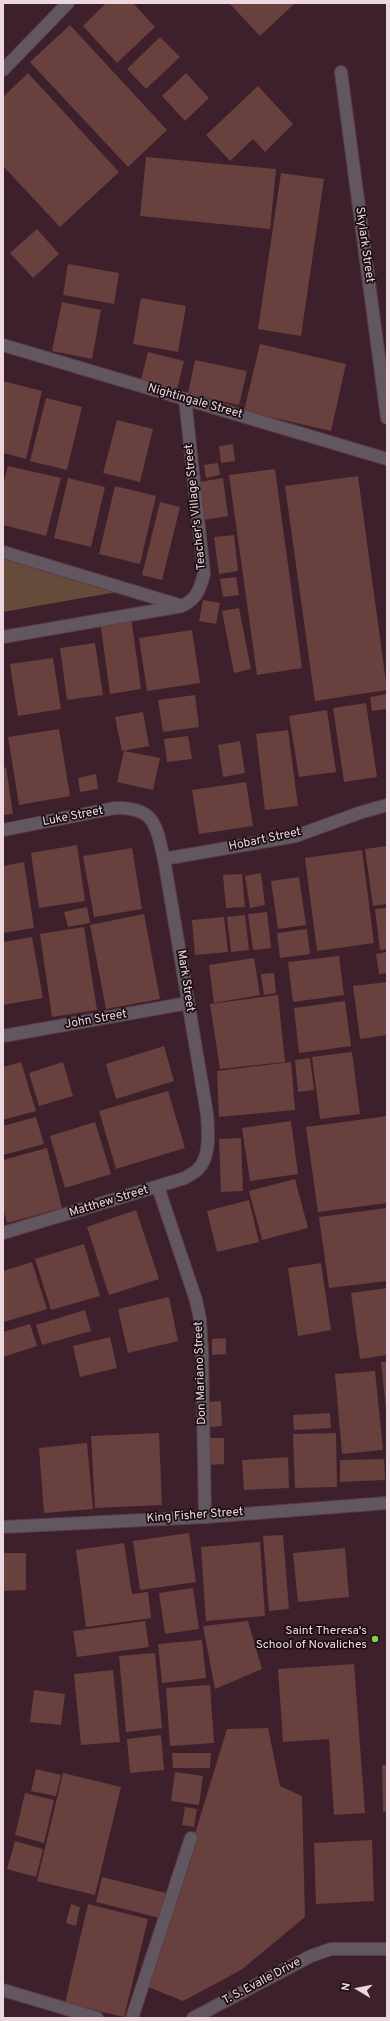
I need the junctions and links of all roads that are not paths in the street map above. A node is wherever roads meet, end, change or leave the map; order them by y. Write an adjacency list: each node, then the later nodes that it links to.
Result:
1 (68, 3): 2 (street)
2 (3, 70)
3 (341, 72): 6 (street, Skylark Street)
4 (3, 345): 5 (street, Nightingale Street)
5 (185, 398): 7 (street, Nightingale Street); 9 (street, Teacher's Village Street)
6 (387, 418)
7 (387, 459)
8 (3, 552): 9 (street)
9 (182, 606): 10 (street, Teacher's Village Street)
10 (3, 637)
11 (387, 805): 14 (street, Hobart Street)
12 (142, 812): 13 (street, Luke Street); 14 (street, Mark Street)
13 (3, 830)
14 (164, 859): 15 (street, Mark Street)
15 (188, 1003): 16 (street, John Street); 17 (street, Mark Street)
16 (3, 1036)
17 (205, 1156): 18 (street, Matthew Street)
18 (158, 1187): 19 (street, Matthew Street); 21 (street, Don Mariano Street)
19 (3, 1233)
20 (387, 1503): 21 (street, King Fisher Street)
21 (205, 1517): 22 (street, King Fisher Street)
22 (3, 1527)
23 (191, 1838): 27 (street)
24 (387, 1949): 28 (street, T. S. Evalle Drive)
25 (3, 1990): 26 (street)
26 (97, 2018)
27 (132, 2018)
28 (193, 2018)

